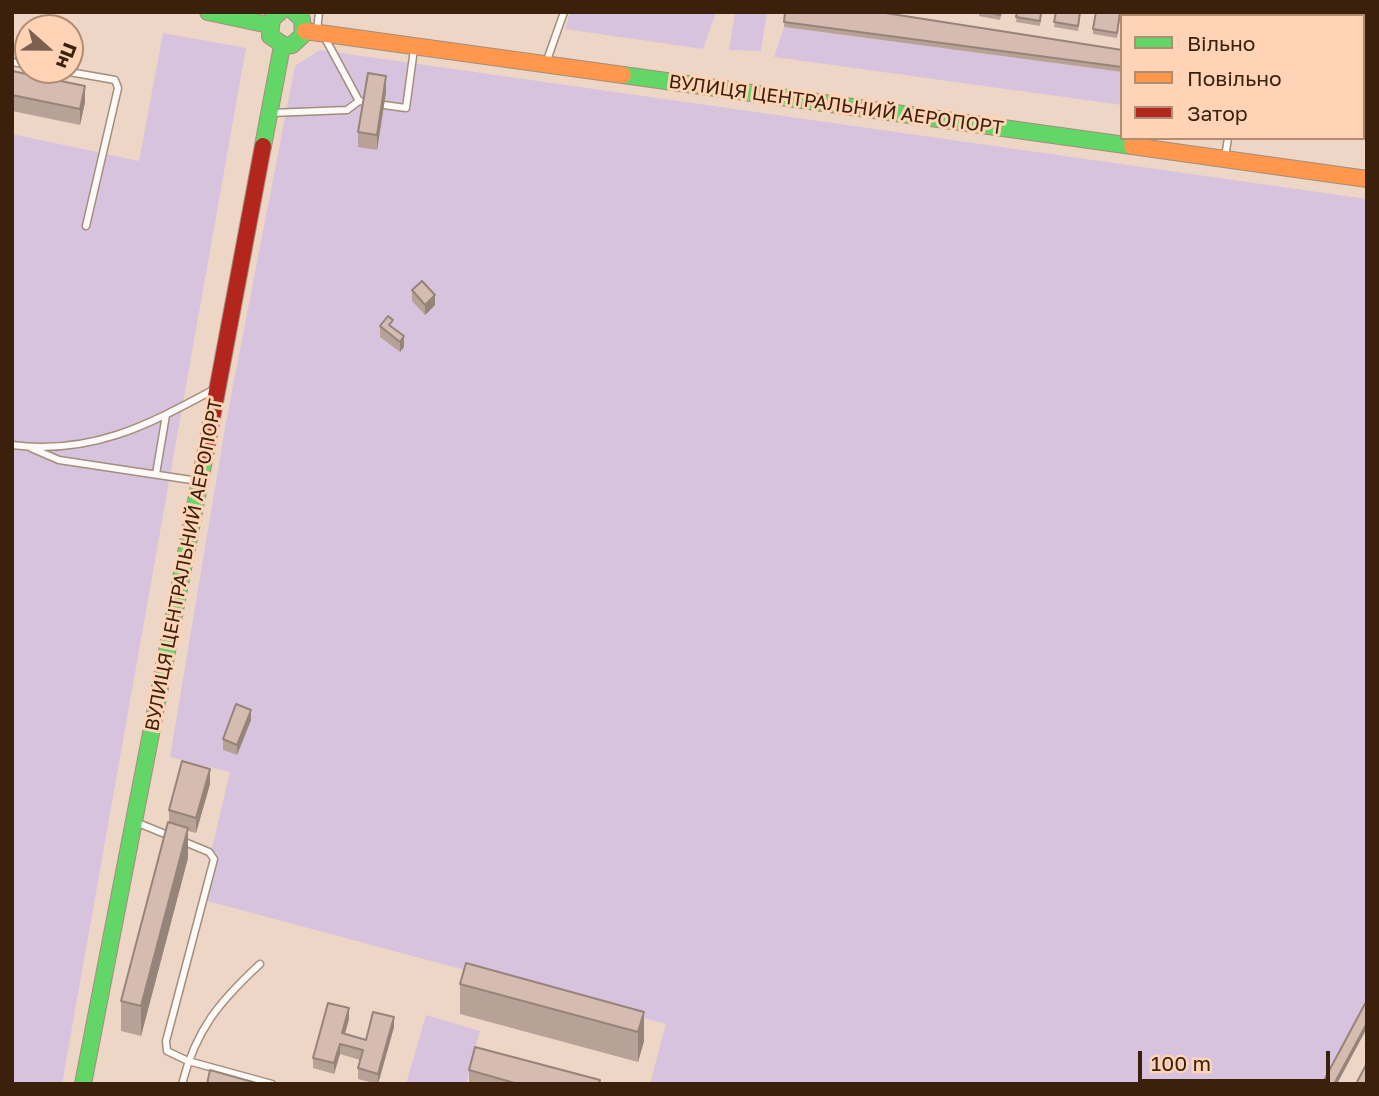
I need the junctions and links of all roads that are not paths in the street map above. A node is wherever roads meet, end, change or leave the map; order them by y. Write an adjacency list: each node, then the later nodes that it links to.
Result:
1 (208, 12): 5 (main road)
2 (294, 12): 6 (main road)
3 (319, 12): 6 (lane)
4 (564, 12): 9 (lane)
5 (275, 19): 7 (main road)
6 (315, 32): 7 (main road); 8 (main road, ВУЛИЦЯ ЦЕНТРАЛЬНИЙ АЕРОПОРТ); 12 (lane)
7 (282, 46): 12 (main road, ВУЛИЦЯ ЦЕНТРАЛЬНИЙ АЕРОПОРТ)
8 (415, 46): 9 (main road, ВУЛИЦЯ ЦЕНТРАЛЬНИЙ АЕРОПОРТ); 11 (lane)
9 (546, 64): 14 (main road, ВУЛИЦЯ ЦЕНТРАЛЬНИЙ АЕРОПОРТ)
10 (84, 75): 16 (lane)
11 (384, 104)
12 (269, 114): 17 (main road, ВУЛИЦЯ ЦЕНТРАЛЬНИЙ АЕРОПОРТ)
13 (1228, 140): 14 (lane)
14 (1225, 159): 15 (main road, ВУЛИЦЯ ЦЕНТРАЛЬНИЙ АЕРОПОРТ)
15 (1367, 179)
16 (86, 226)
17 (218, 387): 18 (lane); 22 (main road, ВУЛИЦЯ ЦЕНТРАЛЬНИЙ АЕРОПОРТ)
18 (166, 415): 20 (lane); 21 (lane)
19 (12, 445): 20 (lane)
20 (29, 447): 21 (lane)
21 (156, 474): 22 (lane)
22 (200, 481): 23 (main road, ВУЛИЦЯ ЦЕНТРАЛЬНИЙ АЕРОПОРТ)
23 (135, 822): 25 (lane); 26 (main road, ВУЛИЦЯ ЦЕНТРАЛЬНИЙ АЕРОПОРТ)
24 (260, 964): 25 (lane)
25 (188, 1061): 27 (lane); 28 (lane)
26 (83, 1084)
27 (182, 1084)
28 (272, 1084)

